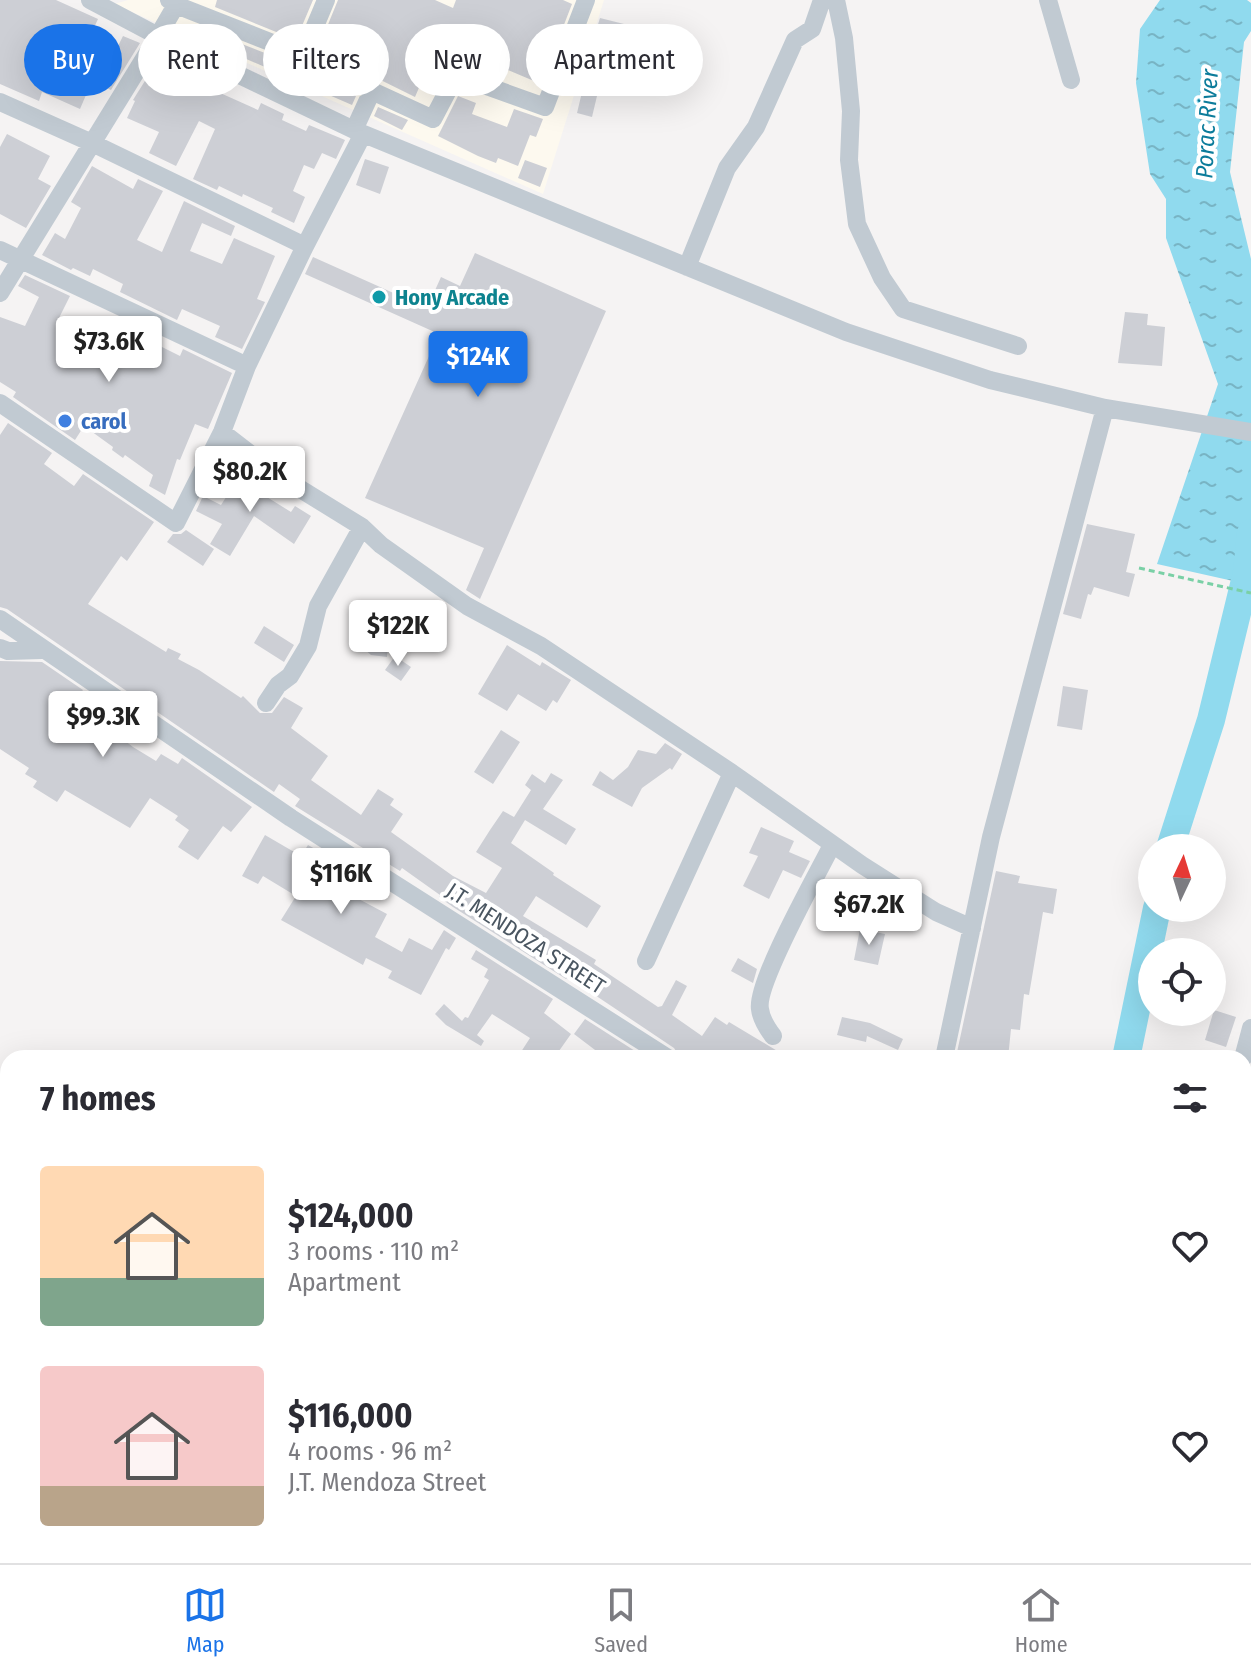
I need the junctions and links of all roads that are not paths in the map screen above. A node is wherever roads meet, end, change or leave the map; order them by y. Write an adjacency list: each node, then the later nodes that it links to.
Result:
1 (90, 0): 10 (street)
2 (326, 0): 9 (street)
3 (586, 0): 16 (street)
4 (822, 0): 23 (street)
5 (836, 0): 25 (street)
6 (1048, 0): 14 (street)
7 (172, 2): 8 (street); 11 (street)
8 (163, 24)
9 (316, 24)
10 (138, 25)
11 (263, 39)
12 (138, 68): 19 (street)
13 (247, 79): 18 (street)
14 (1071, 80)
15 (370, 96): 18 (street)
16 (383, 96)
17 (0, 102): 19 (street)
18 (359, 132): 20 (street); 23 (street)
19 (92, 143): 20 (street); 22 (street)
20 (305, 246): 26 (street)
21 (0, 250): 22 (street)
22 (20, 259): 24 (street); 26 (street)
23 (687, 267): 28 (street)
24 (0, 293)
25 (1018, 346)
26 (247, 366): 29 (street)
27 (0, 403): 29 (street)
28 (1105, 408): 30 (street); 38 (street)
29 (222, 432): 31 (street)
30 (1251, 432)
31 (362, 527): 35 (street); 36 (street)
32 (0, 619): 34 (street, J.T. MENDOZA STREET)
33 (0, 648): 34 (street)
34 (42, 650): 42 (street, J.T. MENDOZA STREET)
35 (266, 703)
36 (732, 773): 37 (street); 39 (street)
37 (832, 845): 38 (street); 41 (street)
38 (972, 928): 43 (street)
39 (646, 961)
40 (1251, 1028): 44 (street)
41 (773, 1036)
42 (655, 1050)
43 (946, 1050)
44 (1245, 1050)

